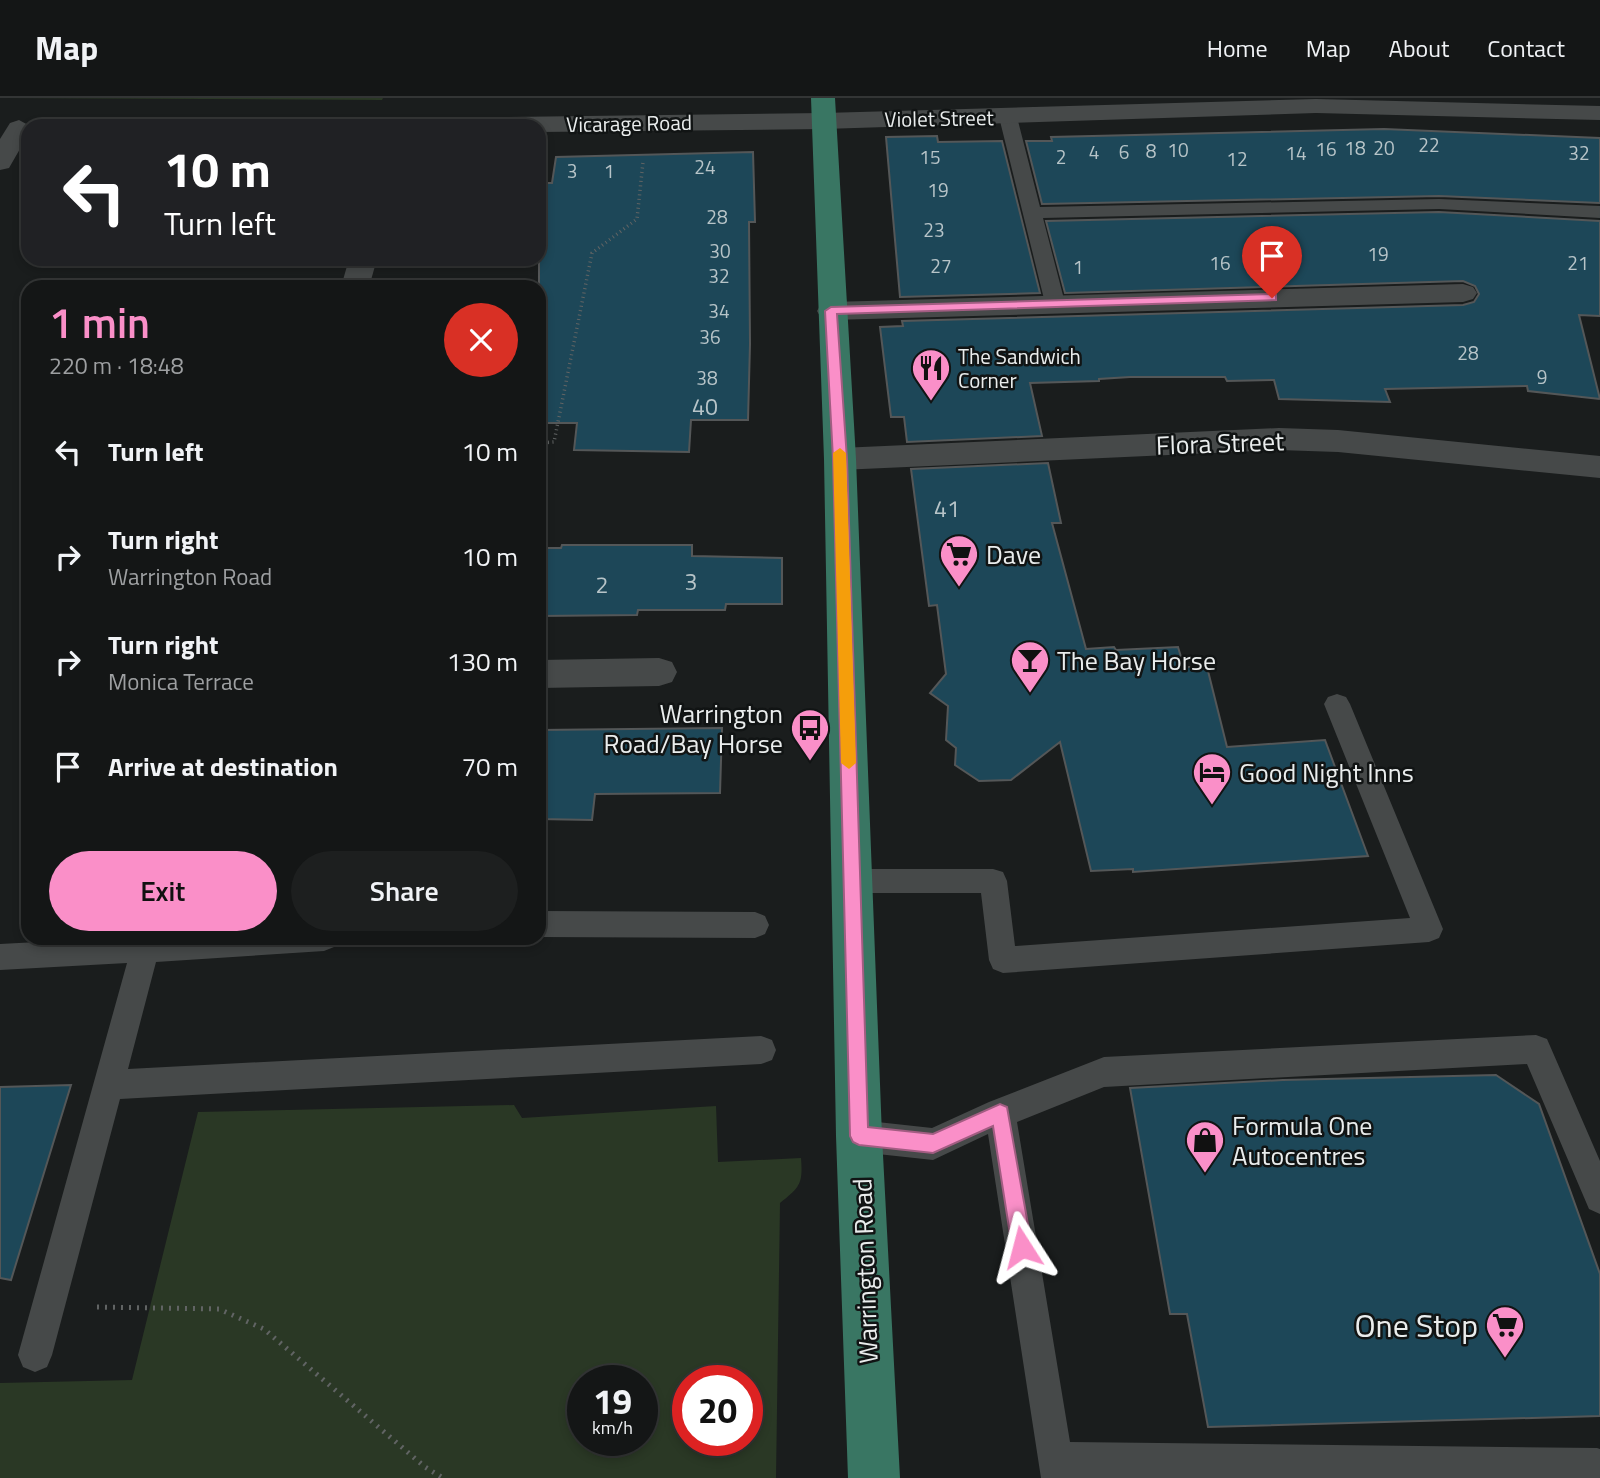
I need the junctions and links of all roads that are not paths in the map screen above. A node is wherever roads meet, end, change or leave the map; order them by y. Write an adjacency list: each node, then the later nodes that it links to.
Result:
1 (823, 110): 3 (street, Violet Street); 4 (street, Vicarage Road); 11 (main road, Warrington Road)
2 (1600, 113): 3 (street, Violet Street)
3 (1008, 117): 8 (lane)
4 (546, 124)
5 (16, 128): 6 (street)
6 (0, 162)
7 (1600, 212): 8 (lane)
8 (1034, 213): 10 (lane)
9 (1462, 293): 10 (street)
10 (1055, 303): 11 (street)
11 (831, 311): 12 (main road, Warrington Road)
12 (840, 459): 13 (street, Flora Street); 17 (main road, Warrington Road)
13 (1600, 467)
14 (659, 672): 15 (street)
15 (546, 674)
16 (1337, 704): 17 (lane)
17 (852, 881): 26 (main road, Warrington Road)
18 (546, 924): 19 (lane)
19 (755, 925)
20 (184, 945): 21 (lane)
21 (164, 946): 22 (lane); 24 (lane)
22 (0, 957)
23 (761, 1050): 24 (lane)
24 (110, 1085): 28 (lane)
25 (1000, 1113): 26 (lane); 27 (lane); 29 (lane)
26 (859, 1136): 31 (main road, Warrington Road)
27 (1600, 1198)
28 (35, 1355)
29 (1057, 1469): 30 (lane)
30 (1600, 1474)
31 (874, 1478)

